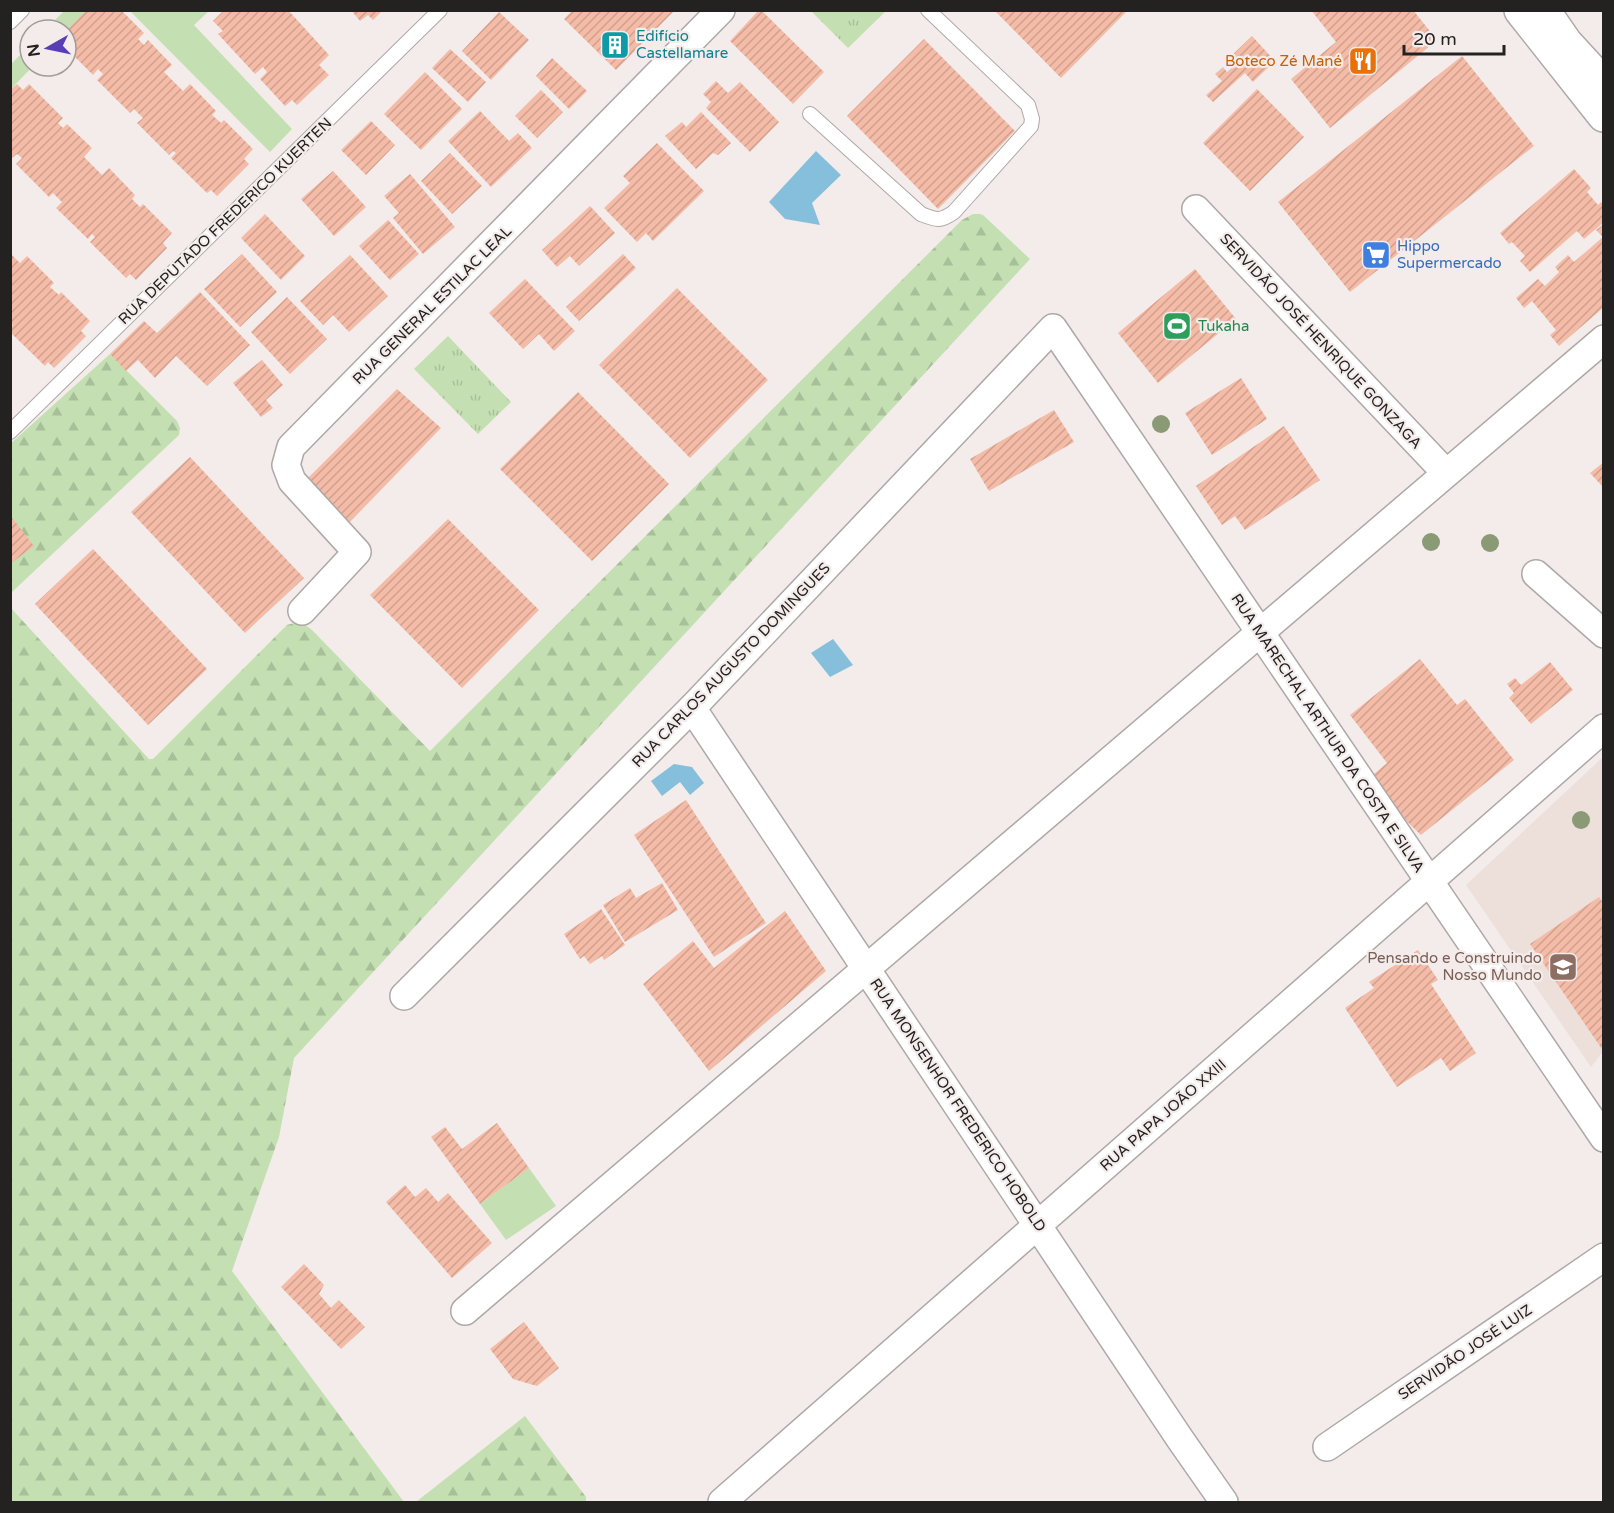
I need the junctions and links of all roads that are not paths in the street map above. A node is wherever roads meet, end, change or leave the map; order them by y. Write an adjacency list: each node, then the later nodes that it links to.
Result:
1 (22, 10): 7 (lane)
2 (440, 10): 14 (lane, RUA DEPUTADO FREDERICO KUERTEN)
3 (721, 10): 17 (street, RUA GENERAL ESTILAC LEAL)
4 (928, 10): 9 (lane)
5 (1521, 10): 10 (main road)
6 (1550, 10): 8 (street)
7 (10, 22)
8 (1604, 76)
9 (810, 114)
10 (1604, 115)
11 (1196, 209): 15 (street, SERVIDÃO JOSÉ HENRIQUE GONZAGA)
12 (1053, 328): 18 (street, RUA MARECHAL ARTHUR DA COSTA E SILVA); 20 (street, RUA CARLOS AUGUSTO DOMINGUES)
13 (1604, 339): 15 (street)
14 (10, 432)
15 (1446, 473): 18 (street)
16 (1536, 574): 19 (street)
17 (302, 611)
18 (1260, 632): 22 (street, RUA MARECHAL ARTHUR DA COSTA E SILVA); 23 (street)
19 (1604, 634)
20 (692, 708): 23 (street, RUA MONSENHOR FREDERICO HOBOLD); 24 (street, RUA CARLOS AUGUSTO DOMINGUES)
21 (1604, 728): 22 (street, RUA PAPA JOÃO XXIII)
22 (1429, 882): 25 (street, RUA MARECHAL ARTHUR DA COSTA E SILVA); 26 (street, RUA PAPA JOÃO XXIII)
23 (866, 968): 26 (street, RUA MONSENHOR FREDERICO HOBOLD); 28 (street)
24 (404, 996)
25 (1604, 1138)
26 (1037, 1225): 30 (street, RUA PAPA JOÃO XXIII); 31 (street, RUA MONSENHOR FREDERICO HOBOLD)
27 (1604, 1257): 29 (street, SERVIDÃO JOSÉ LUIZ)
28 (465, 1311)
29 (1327, 1447)
30 (722, 1503)
31 (1224, 1503)

